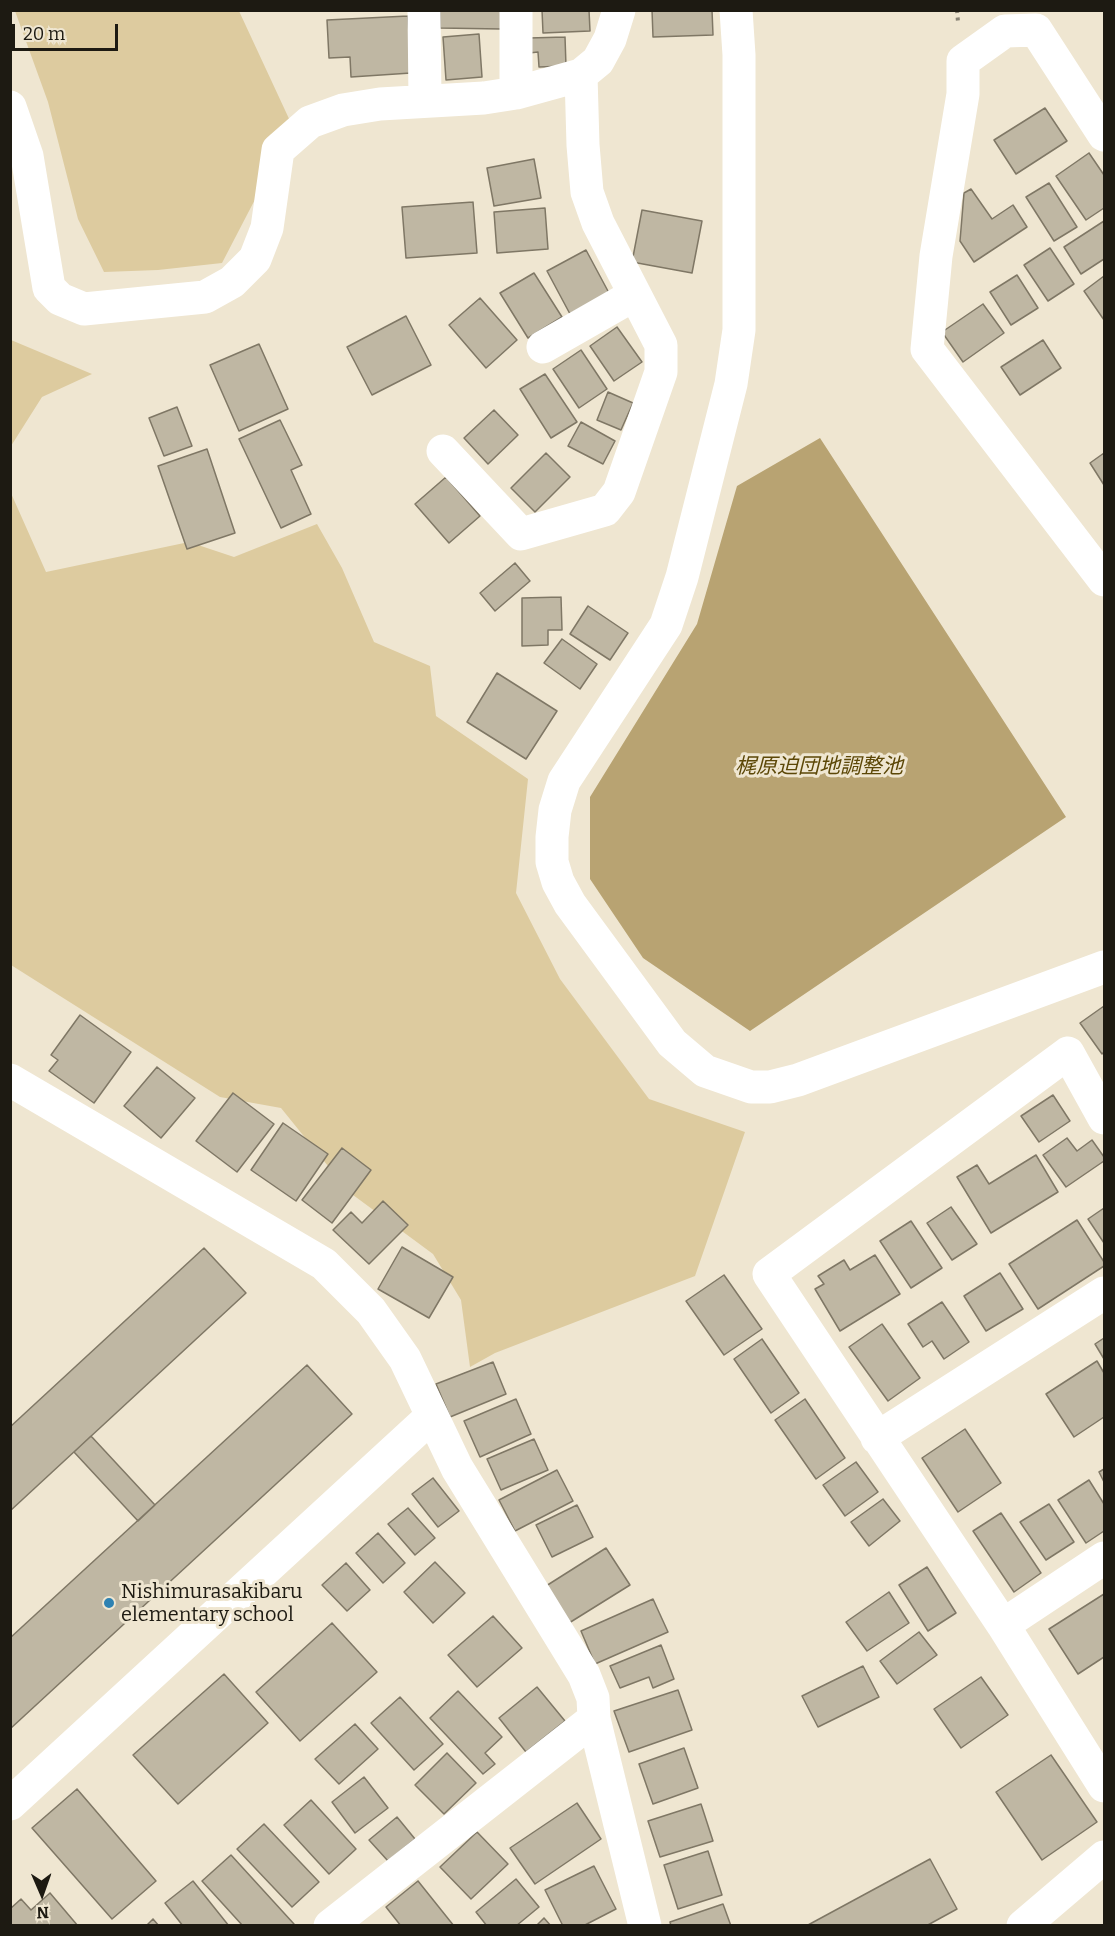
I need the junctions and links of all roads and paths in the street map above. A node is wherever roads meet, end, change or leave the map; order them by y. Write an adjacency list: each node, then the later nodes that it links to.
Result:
1 (424, 10): 7 (street)
2 (516, 10): 6 (street)
3 (619, 10): 5 (street)
4 (736, 10): 14 (street)
5 (581, 75): 6 (street); 10 (street)
6 (516, 93): 7 (street)
7 (425, 101): 8 (street)
8 (10, 107)
9 (1104, 135): 13 (street)
10 (634, 295): 11 (street); 12 (street)
11 (543, 347)
12 (443, 452)
13 (1104, 580)
14 (1104, 966)
15 (10, 1080): 18 (street)
16 (1104, 1118): 19 (street)
17 (1104, 1293): 19 (street)
18 (432, 1416): 22 (street); 24 (street)
19 (877, 1438): 21 (street)
20 (1104, 1558): 21 (street)
21 (1003, 1625): 23 (street)
22 (594, 1719): 26 (street); 27 (street)
23 (1104, 1786)
24 (10, 1804)
25 (1104, 1857): 28 (street)
26 (330, 1926)
27 (645, 1926)
28 (1023, 1926)

